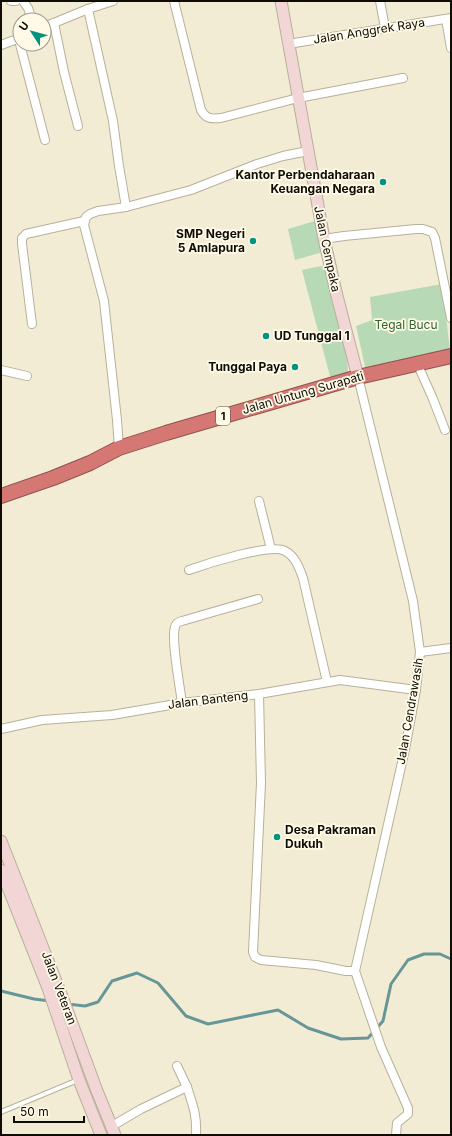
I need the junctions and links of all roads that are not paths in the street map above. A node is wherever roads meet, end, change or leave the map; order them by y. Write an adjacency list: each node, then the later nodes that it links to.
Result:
1 (11, 1): 2 (street)
2 (16, 1)
3 (22, 1): 9 (street)
4 (113, 1): 8 (street)
5 (174, 1): 19 (street)
6 (281, 1): 14 (main road, Jalan Cempaka)
7 (380, 1): 12 (street)
8 (88, 9): 11 (street); 23 (street)
9 (29, 12)
10 (449, 19): 12 (street, Jalan Anggrek Raya); 16 (street)
11 (54, 22): 20 (street)
12 (385, 28): 14 (street, Jalan Anggrek Raya)
13 (12, 43): 15 (street)
14 (288, 44): 19 (main road, Jalan Cempaka)
15 (1, 45)
16 (451, 48)
17 (23, 52): 21 (street)
18 (403, 78): 19 (street)
19 (298, 98): 22 (main road, Jalan Cempaka)
20 (78, 126)
21 (45, 140)
22 (308, 151): 23 (street); 25 (main road, Jalan Cempaka)
23 (126, 207): 24 (street)
24 (84, 221): 27 (street); 34 (street)
25 (324, 239): 26 (street); 32 (main road, Jalan Cempaka)
26 (451, 318)
27 (32, 324)
28 (451, 356): 29 (highway, Jalan Untung Surapati / 1)
29 (417, 363): 32 (highway, Jalan Untung Surapati / 1); 33 (street)
30 (1, 370): 31 (street)
31 (27, 376)
32 (358, 377): 34 (highway, Jalan Untung Surapati / 1); 41 (street, Jalan Cendrawasih)
33 (445, 430)
34 (119, 448): 35 (highway, Jalan Untung Surapati / 1)
35 (1, 496)
36 (259, 500): 37 (street)
37 (271, 549): 38 (street); 42 (street)
38 (189, 570)
39 (258, 600): 45 (street)
40 (451, 648): 41 (street)
41 (420, 652): 43 (street, Jalan Cendrawasih)
42 (327, 682): 43 (street, Jalan Banteng); 44 (street, Jalan Banteng)
43 (416, 690): 49 (street, Jalan Cendrawasih)
44 (259, 694): 45 (street, Jalan Banteng); 49 (street)
45 (182, 703): 46 (street, Jalan Banteng)
46 (1, 729)
47 (1, 841): 53 (main road, Jalan Veteran)
48 (1, 870): 51 (main road, Jalan Veteran)
49 (353, 971): 59 (street)
50 (177, 1066): 52 (street)
51 (79, 1080): 54 (main road, Jalan Veteran); 55 (lane)
52 (186, 1087): 56 (street); 58 (street)
53 (97, 1092): 54 (main road); 56 (main road, Jalan Veteran)
54 (85, 1096): 57 (main road, Jalan Veteran)
55 (1, 1112)
56 (113, 1130)
57 (101, 1135)
58 (196, 1135)
59 (396, 1135)

